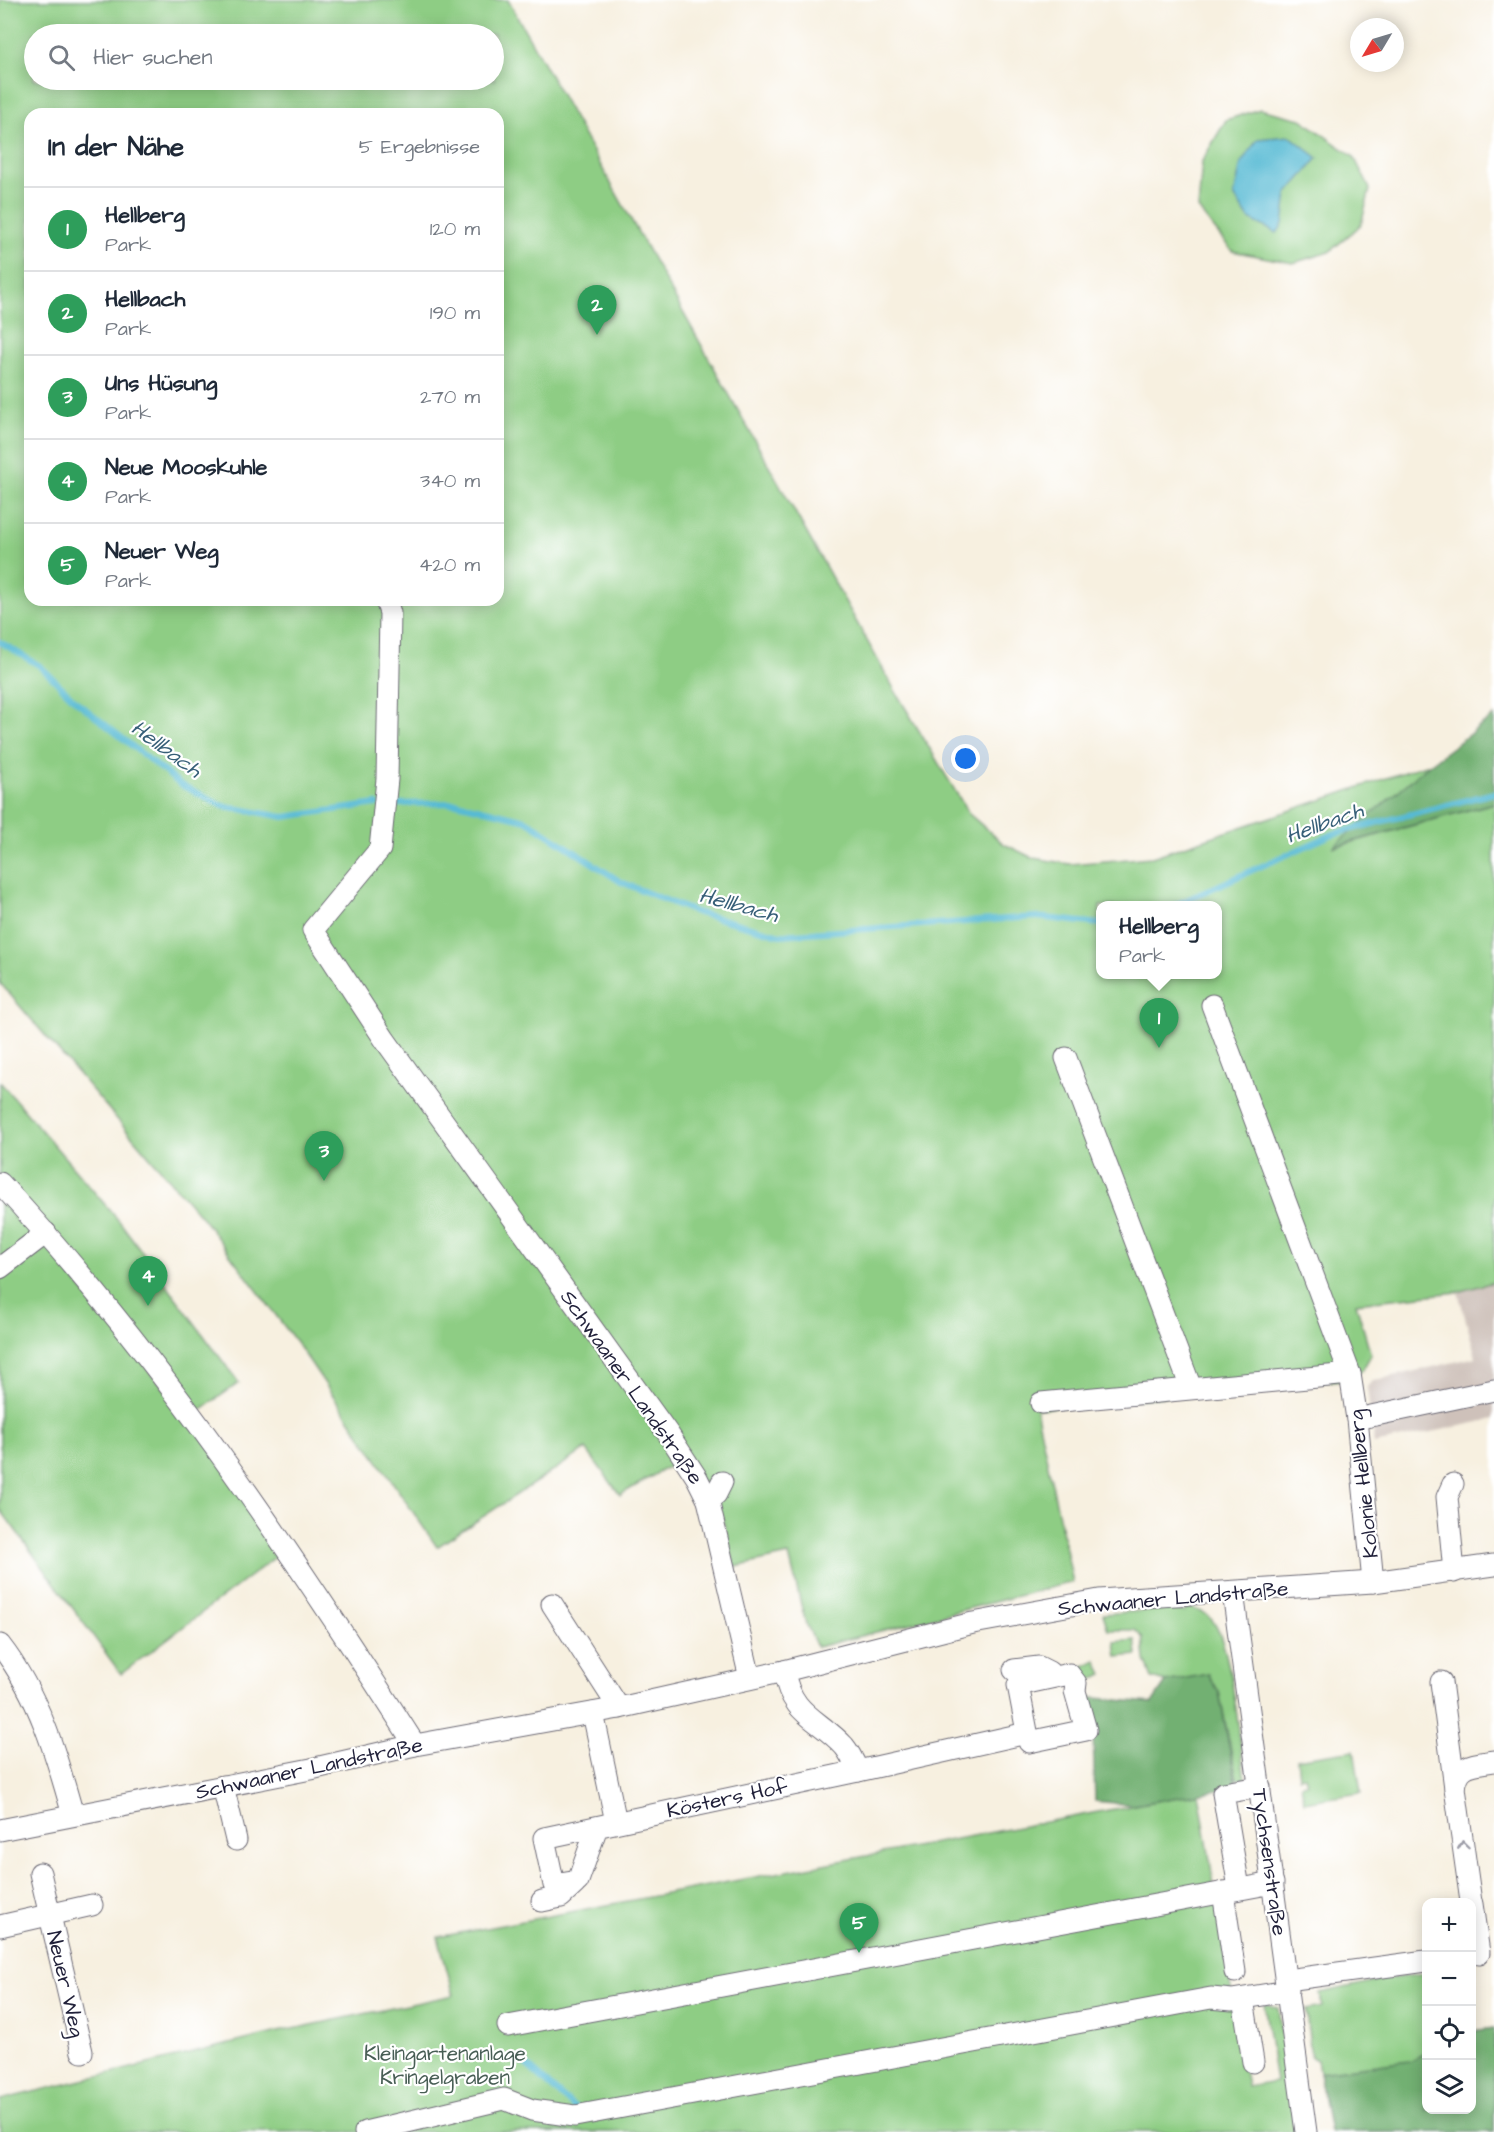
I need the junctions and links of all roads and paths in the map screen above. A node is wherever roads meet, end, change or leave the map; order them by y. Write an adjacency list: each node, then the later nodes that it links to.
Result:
1 (388, 606): 14 (street, Schwaaner Landstraße)
2 (1212, 1005): 7 (street, Kolonie Hellberg)
3 (1066, 1058): 8 (street)
4 (0, 1184): 5 (street)
5 (46, 1233): 6 (street); 29 (street)
6 (0, 1268)
7 (1352, 1380): 8 (street); 11 (street, Kolonie Hellberg)
8 (1191, 1388): 10 (street)
9 (1494, 1390): 11 (street)
10 (1041, 1402)
11 (1357, 1419): 17 (street, Kolonie Hellberg)
12 (722, 1482): 14 (street)
13 (1453, 1484): 16 (street)
14 (708, 1500): 24 (street, Schwaaner Landstraße)
15 (1494, 1565): 16 (street, Schwaaner Landstraße)
16 (1454, 1572): 17 (street, Schwaaner Landstraße)
17 (1373, 1582): 18 (street, Schwaaner Landstraße)
18 (1233, 1592): 22 (street, Schwaaner Landstraße); 32 (street, Tychsenstraße)
19 (552, 1604): 26 (street)
20 (0, 1645): 35 (street)
21 (1014, 1670): 23 (street)
22 (784, 1671): 24 (street, Schwaaner Landstraße); 31 (street)
23 (1053, 1677): 28 (street); 28 (street, Kösters Hof)
24 (750, 1678): 26 (street, Schwaaner Landstraße)
25 (1441, 1682): 34 (street)
26 (620, 1708): 27 (street, Schwaaner Landstraße)
27 (593, 1713): 29 (street, Schwaaner Landstraße); 36 (street)
28 (1027, 1733): 31 (street, Kösters Hof)
29 (415, 1745): 33 (street, Schwaaner Landstraße)
30 (1494, 1761): 34 (street)
31 (858, 1771): 36 (street, Kösters Hof)
32 (1260, 1786): 41 (street, Tychsenstraße); 42 (street)
33 (217, 1787): 35 (street, Schwaaner Landstraße); 38 (street)
34 (1455, 1788): 43 (street, one-way to 34)
35 (73, 1815): 37 (street, Schwaaner Landstraße)
36 (607, 1824): 40 (street); 40 (street, Kösters Hof)
37 (0, 1830)
38 (230, 1841)
39 (40, 1873): 46 (street)
40 (578, 1881): 44 (street)
41 (1273, 1883): 42 (street); 52 (street, Tychsenstraße)
42 (1231, 1890): 51 (street); 54 (street)
43 (1470, 1898)
44 (542, 1901)
45 (92, 1905): 46 (street, Neuer Weg)
46 (50, 1915): 47 (street, Neuer Weg); 55 (street, Neuer Weg)
47 (0, 1926)
48 (1476, 1928): 49 (street)
49 (1481, 1953)
50 (1422, 1961): 52 (street)
51 (1235, 1972)
52 (1288, 1986): 53 (street); 58 (street, Tychsenstraße)
53 (1243, 1999): 56 (street); 57 (street)
54 (508, 2026)
55 (82, 2052)
56 (1253, 2062)
57 (365, 2132)
58 (1306, 2132)

